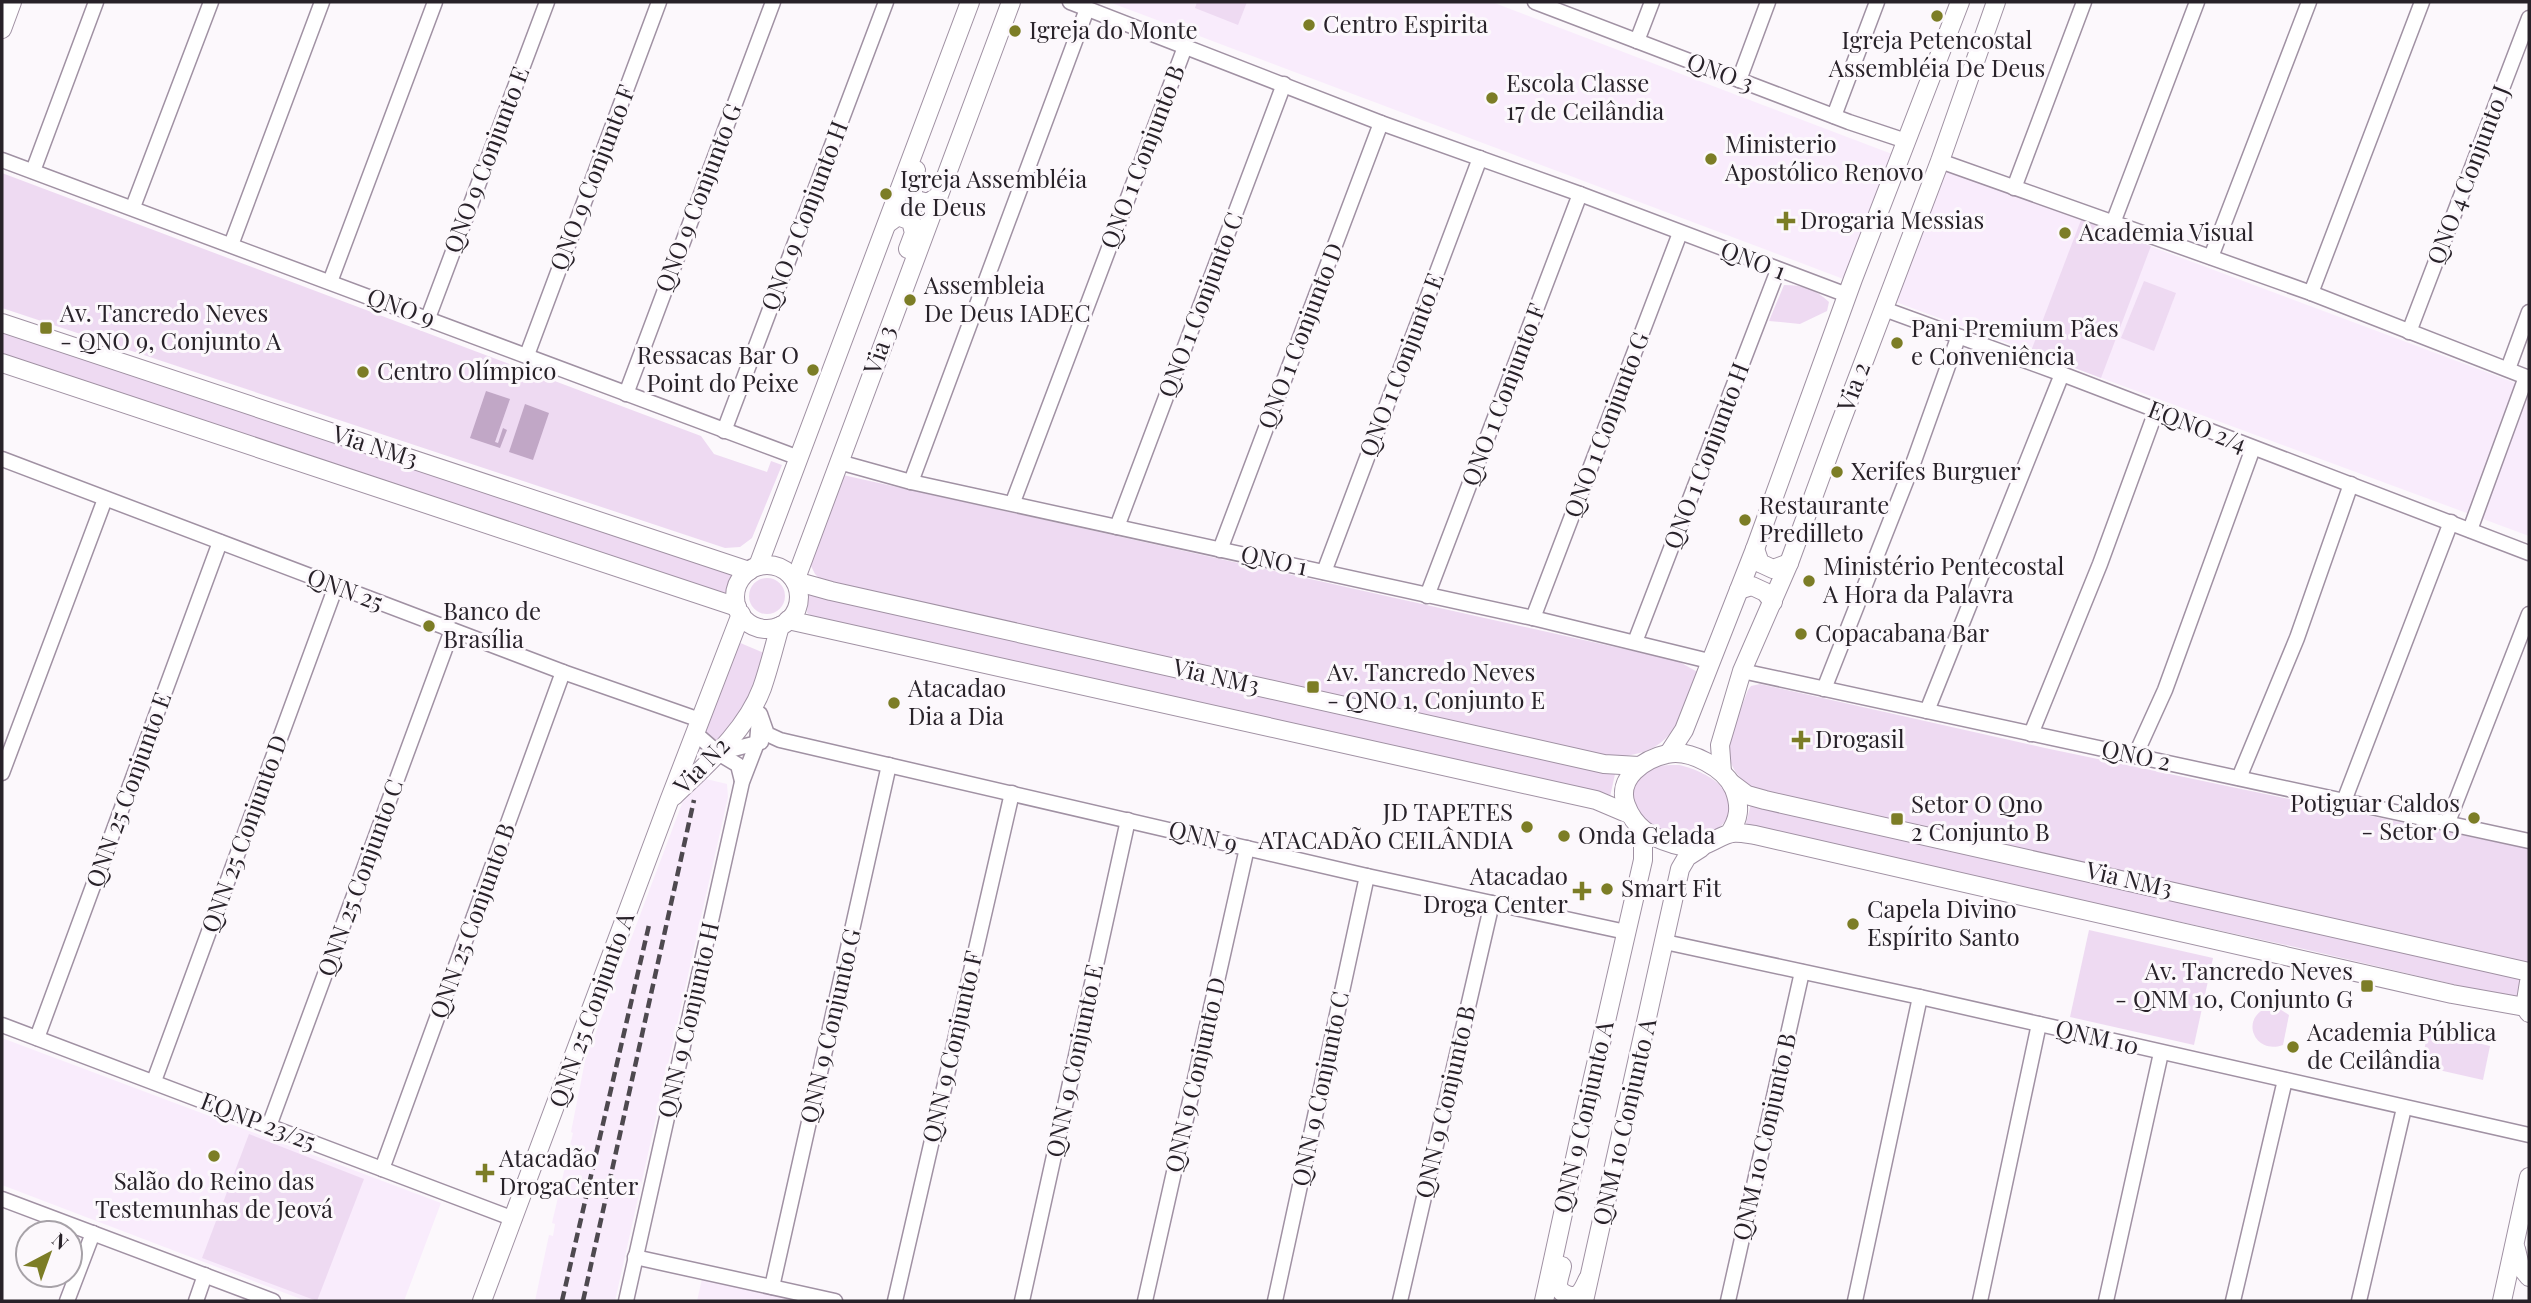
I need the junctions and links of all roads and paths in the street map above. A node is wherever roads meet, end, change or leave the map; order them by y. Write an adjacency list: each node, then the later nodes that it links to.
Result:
1 (12, 2): 25 (main road)
2 (96, 2): 37 (street)
3 (211, 2): 41 (street)
4 (322, 2): 45 (street)
5 (435, 2): 48 (street)
6 (547, 2): 53 (street, QNO 9 Conjunto E)
7 (659, 2): 57 (street, QNO 9 Conjunto F)
8 (773, 2): 63 (street, QNO 9 Conjunto G)
9 (886, 2): 65 (street, QNO 9 Conjunto H)
10 (970, 2): 28 (main road, Via 3)
11 (1011, 2): 40 (main road, Via 3)
12 (1070, 2): 23 (street, QNO 1)
13 (1539, 2): 26 (street, QNO 3)
14 (1652, 2): 26 (street)
15 (1768, 2): 29 (street)
16 (1877, 2): 31 (street)
17 (1960, 2): 33 (main road, Via 2)
18 (1995, 2): 36 (main road, Via 2)
19 (2084, 2): 38 (street)
20 (2197, 2): 42 (street)
21 (2309, 2): 46 (street)
22 (2422, 2): 49 (street)
23 (1087, 9): 27 (street, QNO 1); 70 (street)
24 (2529, 18): 55 (street, QNO 4 Conjunto J)
25 (2, 29)
26 (1637, 41): 29 (street, QNO 3)
27 (1185, 47): 30 (street, QNO 1); 73 (street, QNO 1 Conjunto B)
28 (942, 79): 40 (main road); 43 (main road, Via 3)
29 (1739, 80): 31 (street, QNO 3)
30 (1284, 84): 32 (street, QNO 1); 75 (street, QNO 1 Conjunto C)
31 (1834, 116): 33 (street, QNO 3)
32 (1381, 123): 34 (street, QNO 1); 79 (street, QNO 1 Conjunto D)
33 (1906, 141): 50 (main road, Via 2)
34 (1480, 158): 39 (street, QNO 1); 83 (street, QNO 1 Conjunto E)
35 (2, 160): 37 (street, QNO 9)
36 (1940, 161): 38 (street); 51 (main road, Via 2)
37 (33, 171): 41 (street, QNO 9)
38 (2014, 188): 42 (street)
39 (1580, 194): 44 (street, QNO 1); 87 (street, QNO 1 Conjunto F)
40 (938, 196): 60 (main road, Via 3)
41 (133, 207): 45 (street, QNO 9)
42 (2113, 223): 46 (street)
43 (887, 224): 60 (main road); 68 (main road, Via 3)
44 (1680, 233): 47 (street, QNO 1); 91 (street, QNO 1 Conjunto G)
45 (231, 245): 48 (street, QNO 9)
46 (2211, 257): 49 (street)
47 (1778, 270): 50 (street, QNO 1); 94 (street, QNO 1 Conjunto H)
48 (330, 282): 53 (street, QNO 9)
49 (2311, 293): 55 (street)
50 (1847, 295): 78 (main road, Via 2)
51 (1884, 309): 56 (street, EQNO 2/4); 81 (main road, Via 2)
52 (2529, 312): 59 (street)
53 (428, 318): 57 (street, QNO 9)
54 (2, 323): 82 (main road, Via NM3)
55 (2409, 332): 59 (street)
56 (1958, 338): 61 (street, EQNO 2/4); 99 (street)
57 (527, 355): 63 (street, QNO 9)
58 (2, 363): 89 (main road, Via NM3)
59 (2508, 369): 62 (street)
60 (872, 373): 69 (main road, Via 3)
61 (2062, 374): 64 (street, EQNO 2/4); 100 (street)
62 (2528, 378): 76 (street)
63 (626, 394): 65 (street, QNO 9)
64 (2156, 411): 66 (street, EQNO 2/4); 103 (street)
65 (724, 431): 68 (street, QNO 9)
66 (2253, 448): 71 (street, EQNO 2/4); 108 (street)
67 (2, 458): 72 (street, QNN 25)
68 (799, 458): 82 (main road, Via 3)
69 (839, 462): 70 (street, QNO 1); 84 (main road, Via 3)
70 (911, 482): 73 (street, QNO 1)
71 (2351, 485): 74 (street, EQNO 2/4); 113 (street)
72 (105, 499): 77 (street, QNN 25); 111 (street)
73 (1013, 502): 75 (street, QNO 1)
74 (2451, 522): 76 (street, EQNO 2/4); 117 (street)
75 (1117, 527): 79 (street, QNO 1)
76 (2470, 530): 80 (street, EQNO 2/4)
77 (220, 542): 85 (street, QNN 25); 137 (street, QNN 25 Conjunto E)
78 (1755, 549): 81 (main road); 86 (main road, Via 2)
79 (1220, 550): 83 (street, QNO 1)
80 (2529, 554)
81 (1789, 564): 88 (main road, Via 2)
82 (753, 568): 84 (main road); 89 (main road)
83 (1324, 572): 87 (street, QNO 1)
84 (795, 580): 92 (main road); 110 (main road, Via NM3)
85 (336, 586): 93 (street, QNN 25); 140 (street, QNN 25 Conjunto D)
86 (1738, 590): 88 (main road); 95 (main road, Via 2)
87 (1427, 596): 91 (street, QNO 1)
88 (1773, 603): 96 (main road, Via 2)
89 (739, 610): 92 (main road); 102 (main road, Via N2)
90 (2529, 614): 120 (street)
91 (1533, 618): 94 (street, QNO 1)
92 (784, 623): 98 (main road, Via N2); 118 (main road, Via NM3)
93 (453, 630): 97 (street, QNN 25); 143 (street, QNN 25 Conjunto C)
94 (1635, 642): 95 (street, QNO 1)
95 (1709, 661): 107 (main road, Via 2)
96 (1742, 671): 99 (street, QNO 2); 112 (main road, Via 2)
97 (563, 672): 102 (street, QNN 25); 145 (street, QNN 25 Conjunto B)
98 (762, 689): 101 (street, QNN 9 Conjunto H); 106 (main road, Via N2)
99 (1824, 689): 100 (street, QNO 2)
100 (1927, 711): 103 (street, QNO 2)
101 (760, 714): 104 (street); 105 (street, QNN 9 Conjunto H)
102 (695, 724): 106 (street); 116 (main road, Via N2)
103 (2031, 734): 108 (street, QNO 2)
104 (780, 740): 105 (street, QNN 9); 109 (street, QNN 9)
105 (757, 743): 106 (street, QNN 9); 114 (street, QNN 9 Conjunto H)
106 (718, 753): 114 (street); 116 (main road, Via N2)
107 (1670, 753): 110 (main road); 112 (main road)
108 (2135, 756): 113 (street, QNO 2)
109 (889, 765): 115 (street, QNN 9); 155 (street, QNN 9 Conjunto G)
110 (1639, 766): 118 (main road)
111 (2, 773)
112 (1726, 778): 122 (main road); 131 (main road, Via NM3)
113 (2239, 778): 117 (street, QNO 2)
114 (742, 782): 151 (street, QNN 9 Conjunto H)
115 (1012, 793): 119 (street, QNN 9); 162 (street, QNN 9 Conjunto F)
116 (669, 801): 148 (main road, QNN 25 Conjunto A)
117 (2344, 801): 120 (street, QNO 2)
118 (1629, 814): 121 (main road)
119 (1128, 820): 124 (street, QNN 9); 163 (street, QNN 9 Conjunto E)
120 (2448, 822): 123 (street, QNO 2)
121 (1643, 832): 125 (main road); 128 (main road, QNN 9 Conjunto A)
122 (1729, 834): 125 (main road); 134 (main road, Via NM3)
123 (2529, 841)
124 (1247, 848): 126 (street, QNN 9); 164 (street, QNN 9 Conjunto D)
125 (1701, 848): 129 (main road, QNM 10 Conjunto A)
126 (1367, 876): 127 (street, QNN 9); 165 (street, QNN 9 Conjunto C)
127 (1492, 904): 128 (street, QNN 9); 166 (street, QNN 9 Conjunto B)
128 (1626, 932): 141 (main road, QNN 9 Conjunto A)
129 (1665, 942): 130 (street, QNM 10); 153 (main road, QNM 10 Conjunto A)
130 (1802, 972): 133 (street, QNM 10); 169 (street, QNM 10 Conjunto B)
131 (2529, 972)
132 (2529, 982): 134 (main road)
133 (1920, 997): 136 (street, QNM 10); 170 (street)
134 (2527, 1010)
135 (2, 1024): 137 (street, EQNP 23/25)
136 (2039, 1024): 138 (street, QNM 10); 171 (street)
137 (37, 1038): 140 (street, EQNP 23/25)
138 (2161, 1053): 139 (street, QNM 10); 172 (street)
139 (2285, 1080): 142 (street, QNM 10); 173 (street)
140 (154, 1081): 143 (street, EQNP 23/25)
141 (1586, 1108): 153 (main road); 167 (main road, QNN 9 Conjunto A)
142 (2404, 1108): 144 (street, QNM 10); 174 (street)
143 (269, 1126): 145 (street, EQNP 23/25)
144 (2529, 1135)
145 (382, 1169): 148 (street, EQNP 23/25)
146 (2529, 1177): 150 (main road)
147 (2, 1199): 149 (street)
148 (513, 1219): 159 (main road)
149 (93, 1233): 152 (street); 156 (street)
150 (2517, 1242): 154 (main road); 175 (main road)
151 (635, 1257): 155 (street); 160 (street, QNN 9 Conjunto H)
152 (205, 1275): 157 (street); 158 (street)
153 (1590, 1276): 168 (main road, QNM 10 Conjunto A)
154 (2529, 1277)
155 (772, 1287): 161 (street)
156 (67, 1301)
157 (196, 1301)
158 (273, 1301)
159 (482, 1301)
160 (626, 1301)
161 (835, 1301)
162 (895, 1301)
163 (1022, 1301)
164 (1145, 1301)
165 (1275, 1301)
166 (1400, 1301)
167 (1544, 1301)
168 (1584, 1301)
169 (1728, 1301)
170 (1855, 1301)
171 (1980, 1301)
172 (2106, 1301)
173 (2232, 1301)
174 (2359, 1301)
175 (2502, 1301)

